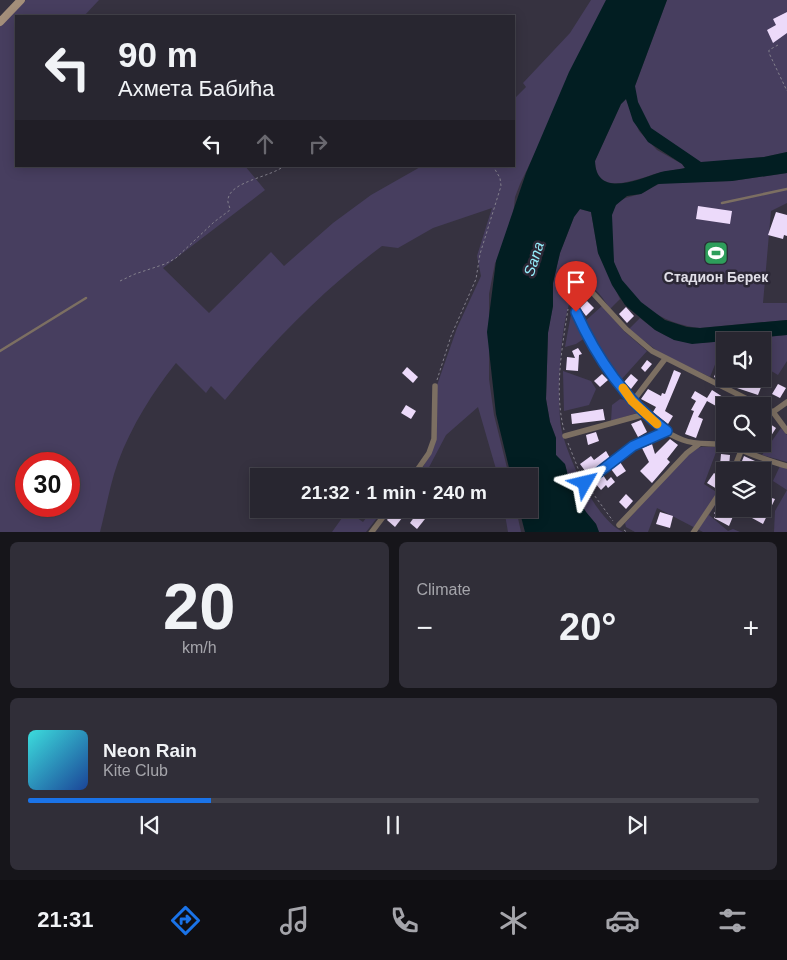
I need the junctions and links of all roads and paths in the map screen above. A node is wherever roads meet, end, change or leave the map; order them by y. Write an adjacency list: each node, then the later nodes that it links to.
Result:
1 (21, 0): 2 (street)
2 (0, 22)
3 (778, 45): 4 (path)
4 (787, 91)
5 (282, 167): 9 (path)
6 (494, 167): 14 (path)
7 (787, 189): 8 (lane)
8 (722, 203)
9 (120, 281)
10 (86, 298): 12 (lane)
11 (573, 300): 13 (street); 15 (street); 21 (path)
12 (0, 351)
13 (665, 358): 15 (street); 17 (street)
14 (435, 386): 26 (street)
15 (632, 401): 18 (street)
16 (787, 402): 17 (street)
17 (773, 412): 20 (street)
18 (645, 414): 19 (street); 21 (street)
19 (667, 431): 22 (street); 27 (street)
20 (787, 431)
21 (565, 436): 27 (path)
22 (699, 444): 23 (street); 30 (street)
23 (716, 445)
24 (744, 452): 25 (street)
25 (787, 466)
26 (419, 468)
27 (585, 483): 30 (path)
28 (716, 498): 33 (street)
29 (382, 518): 31 (street)
30 (619, 525): 32 (path)
31 (371, 532)
32 (628, 532)
33 (693, 532)

